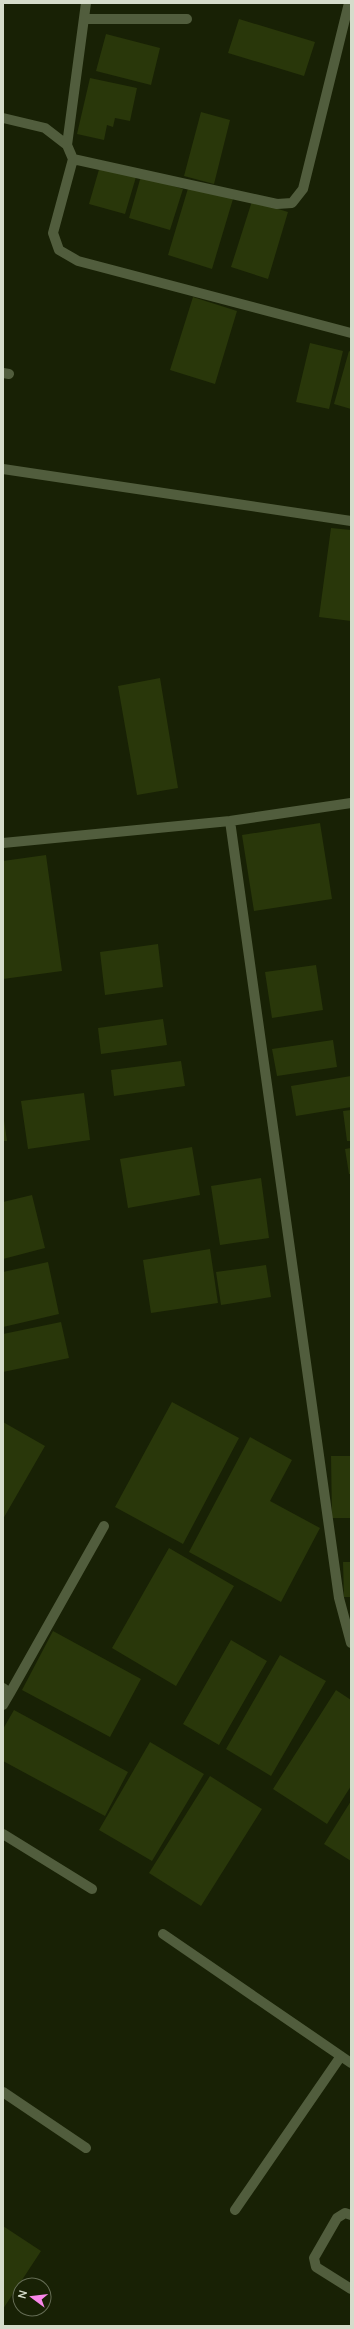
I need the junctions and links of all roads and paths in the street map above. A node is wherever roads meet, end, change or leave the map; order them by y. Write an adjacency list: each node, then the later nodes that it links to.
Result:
1 (86, 3): 3 (street)
2 (349, 3): 7 (street)
3 (84, 19): 4 (street); 6 (street)
4 (187, 19)
5 (3, 118): 6 (street)
6 (67, 145): 7 (street)
7 (73, 159): 8 (street)
8 (351, 333)
9 (3, 469): 10 (street)
10 (351, 521)
11 (351, 803): 12 (street)
12 (230, 821): 13 (street); 15 (street)
13 (3, 843)
14 (104, 1526): 16 (street)
15 (351, 1643)
16 (7, 1690): 17 (street)
17 (3, 1705)
18 (3, 1834): 19 (street)
19 (92, 1889)
20 (163, 1934): 21 (street)
21 (341, 2056): 22 (street); 25 (street)
22 (351, 2063)
23 (3, 2092): 24 (street)
24 (86, 2148)
25 (235, 2210)
26 (351, 2215): 27 (street)
27 (351, 2289)

